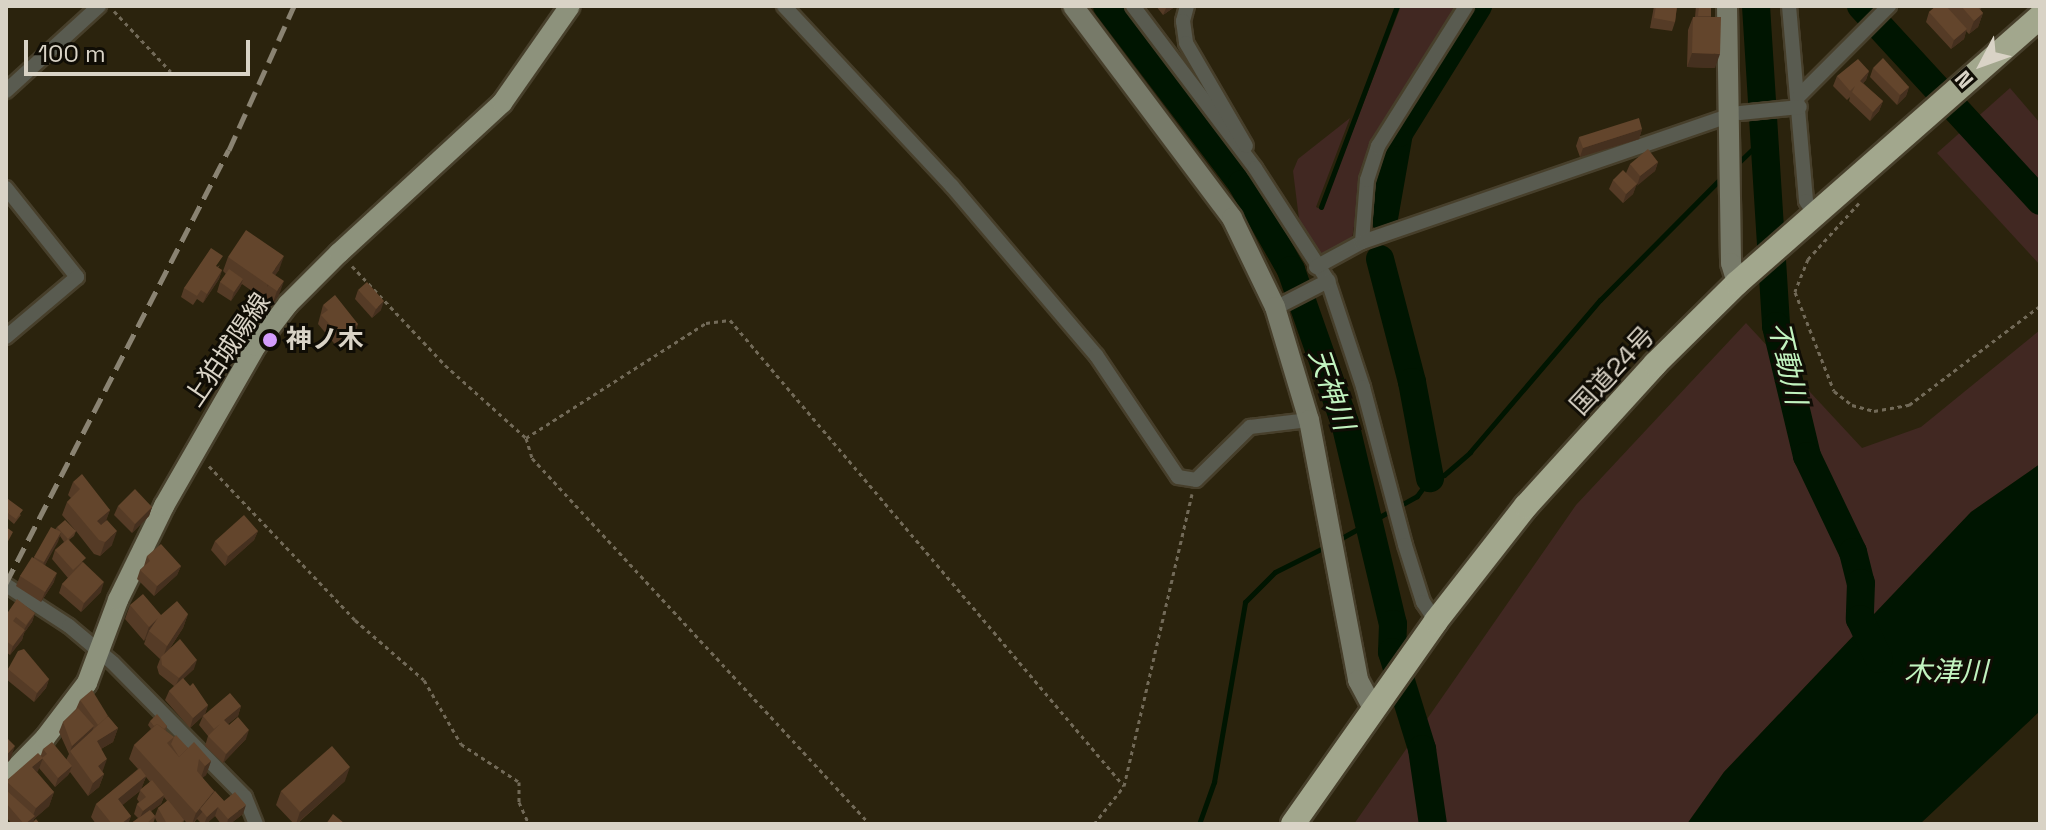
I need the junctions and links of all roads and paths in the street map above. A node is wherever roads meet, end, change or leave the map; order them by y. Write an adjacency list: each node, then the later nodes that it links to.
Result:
1 (99, 6): 14 (street)
2 (109, 6): 13 (path)
3 (570, 6): 22 (main road, 上狛城陽線)
4 (784, 6): 32 (street)
5 (1073, 6): 26 (street)
6 (1133, 6): 17 (street)
7 (1187, 6): 17 (street)
8 (1466, 6): 21 (street)
9 (1727, 6): 16 (street)
10 (1789, 6): 15 (street)
11 (1888, 6): 15 (street)
12 (2040, 17): 20 (highway, 国道24号)
13 (171, 72)
14 (6, 91)
15 (1796, 103): 16 (street); 20 (street)
16 (1735, 114): 21 (street); 24 (street)
17 (1255, 168): 23 (street)
18 (6, 188): 28 (street)
19 (1867, 192): 27 (path)
20 (1808, 221): 24 (highway, 国道24号)
21 (1362, 242): 23 (street)
22 (339, 253): 30 (path); 31 (main road, 上狛城陽線)
23 (1316, 267): 25 (street)
24 (1741, 280): 34 (highway, 国道24号)
25 (1325, 283): 26 (street); 34 (street)
26 (1279, 306): 29 (street)
27 (2040, 306)
28 (6, 337)
29 (1309, 420): 32 (street); 36 (street)
30 (526, 438): 38 (path); 41 (path)
31 (193, 451): 35 (main road, 上狛城陽線); 40 (path)
32 (1196, 480): 38 (path)
33 (6, 585): 35 (street)
34 (1436, 621): 36 (highway, 国道24号)
35 (100, 652): 37 (main road, 上狛城陽線); 39 (street)
36 (1373, 708): 43 (highway, 国道24号)
37 (6, 778)
38 (1124, 786): 42 (path)
39 (256, 824)
40 (529, 824)
41 (870, 824)
42 (1094, 824)
43 (1293, 824)

